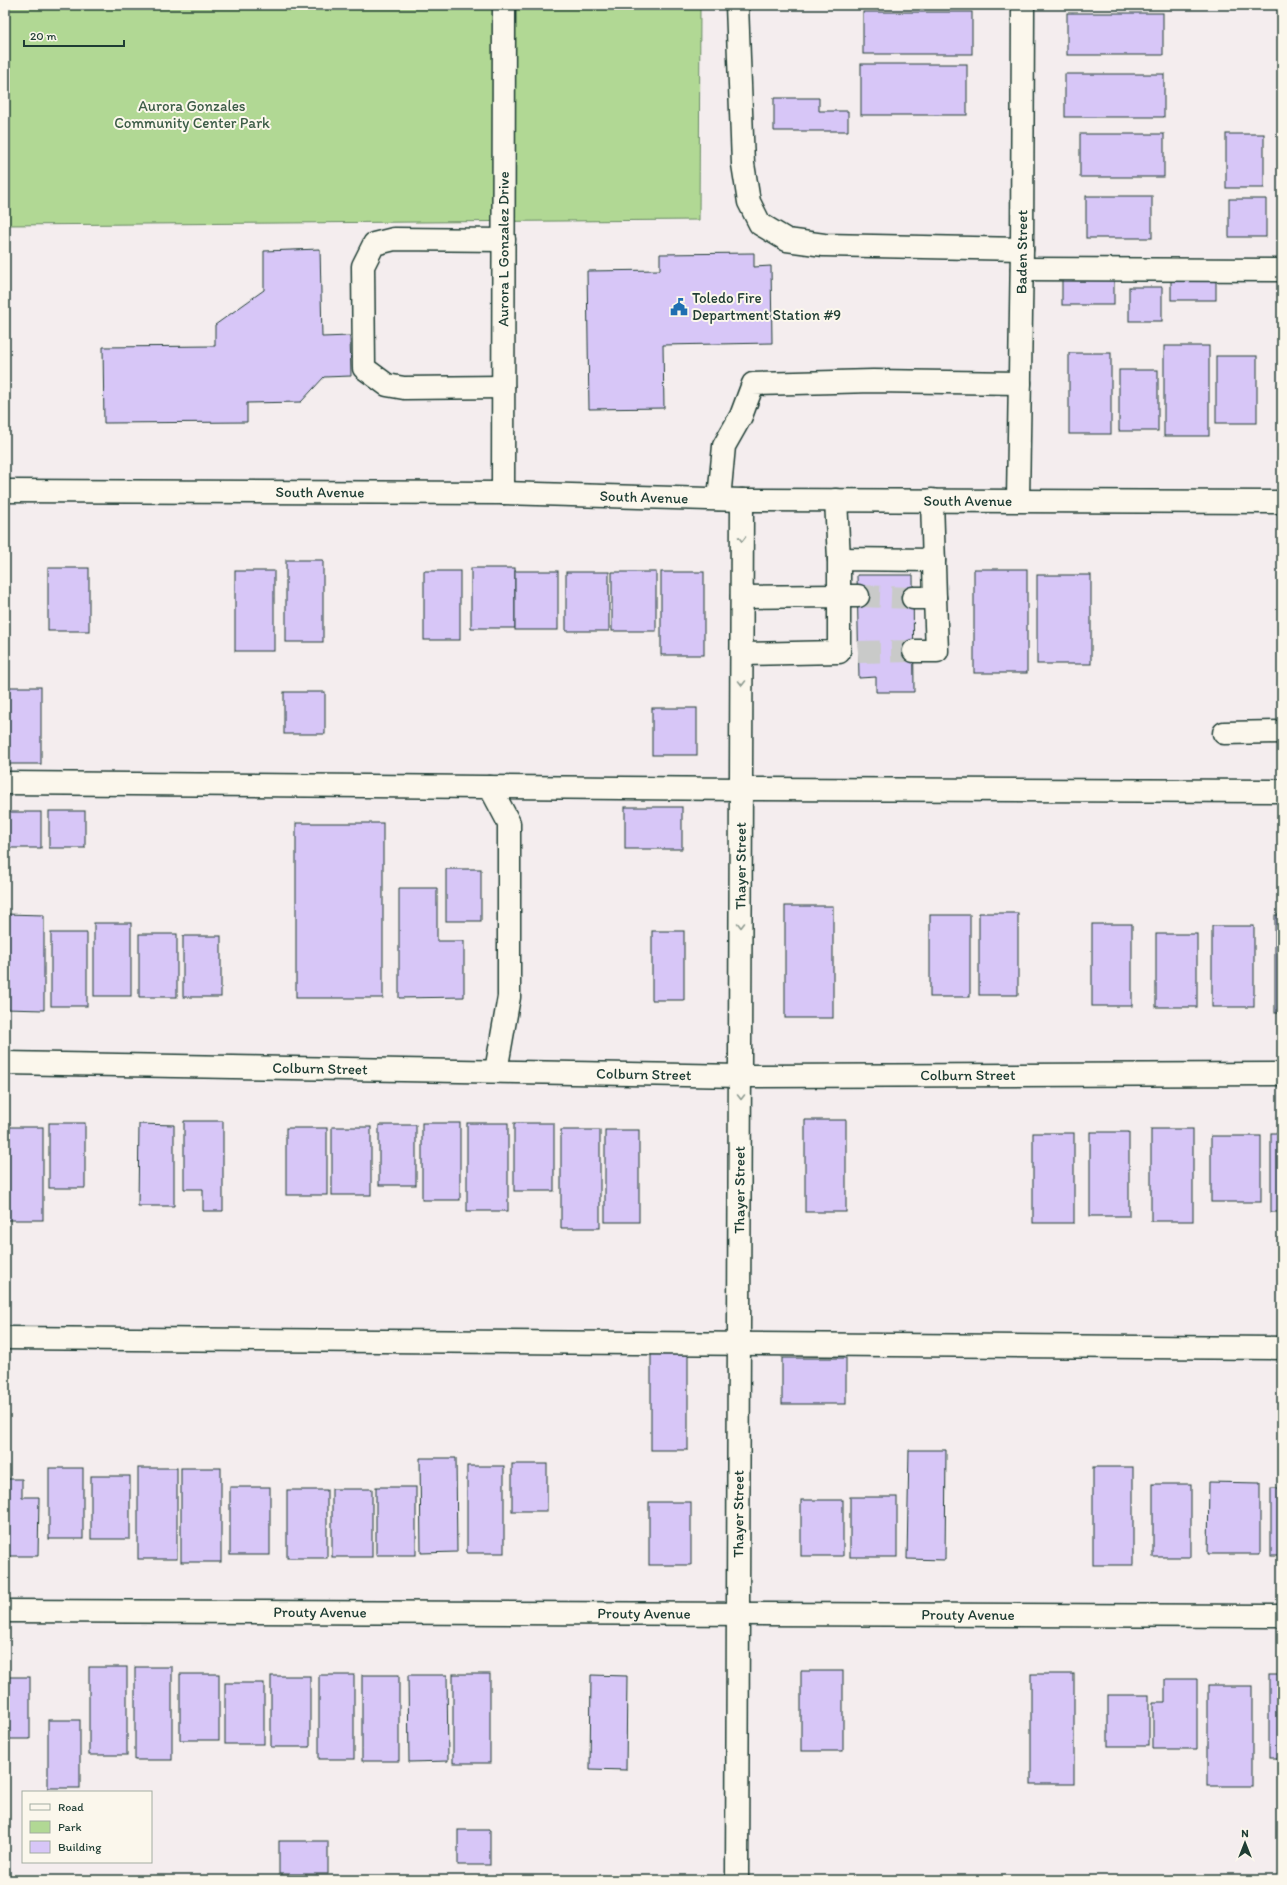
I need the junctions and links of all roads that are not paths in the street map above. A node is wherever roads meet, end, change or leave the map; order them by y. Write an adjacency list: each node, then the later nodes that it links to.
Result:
1 (504, 5): 4 (street, Aurora L Gonzalez Drive)
2 (737, 5): 5 (street)
3 (1023, 5): 5 (street, Baden Street)
4 (504, 240): 8 (street, Aurora L Gonzalez Drive); 8 (street)
5 (1022, 259): 6 (street); 7 (street, Baden Street)
6 (1282, 270)
7 (1020, 383): 11 (street); 15 (street, Baden Street)
8 (503, 387): 10 (street, Aurora L Gonzalez Drive)
9 (5, 491): 10 (street, South Avenue)
10 (503, 493): 11 (street, South Avenue)
11 (719, 499): 12 (street, South Avenue)
12 (742, 500): 13 (street, South Avenue); 20 (street, Thayer Street, one-way to 20)
13 (836, 500): 14 (street, South Avenue); 17 (street)
14 (932, 500): 15 (street, South Avenue); 18 (street)
15 (1018, 500): 16 (street, South Avenue)
16 (1282, 502)
17 (839, 559): 18 (street); 19 (street)
18 (934, 560): 22 (street)
19 (848, 596): 20 (street); 24 (street)
20 (742, 597): 24 (street, Thayer Street)
21 (914, 598): 22 (street)
22 (935, 598): 23 (street)
23 (914, 651)
24 (742, 654): 29 (street, Thayer Street, one-way to 29)
25 (1282, 732): 26 (street)
26 (1224, 733)
27 (5, 783): 28 (street)
28 (490, 787): 29 (street); 32 (street)
29 (742, 789): 30 (street); 34 (street, Thayer Street, one-way to 34)
30 (1282, 791)
31 (5, 1063): 32 (street, Colburn Street)
32 (496, 1071): 34 (street, Colburn Street)
33 (1282, 1074): 34 (street, Colburn Street)
34 (741, 1076): 36 (street, Thayer Street, one-way to 36)
35 (5, 1338): 36 (street)
36 (739, 1345): 37 (street); 39 (street, Thayer Street)
37 (1282, 1348)
38 (5, 1611): 39 (street, Prouty Avenue)
39 (738, 1614): 40 (street, Prouty Avenue); 41 (street, Thayer Street)
40 (1282, 1616)
41 (737, 1880)

